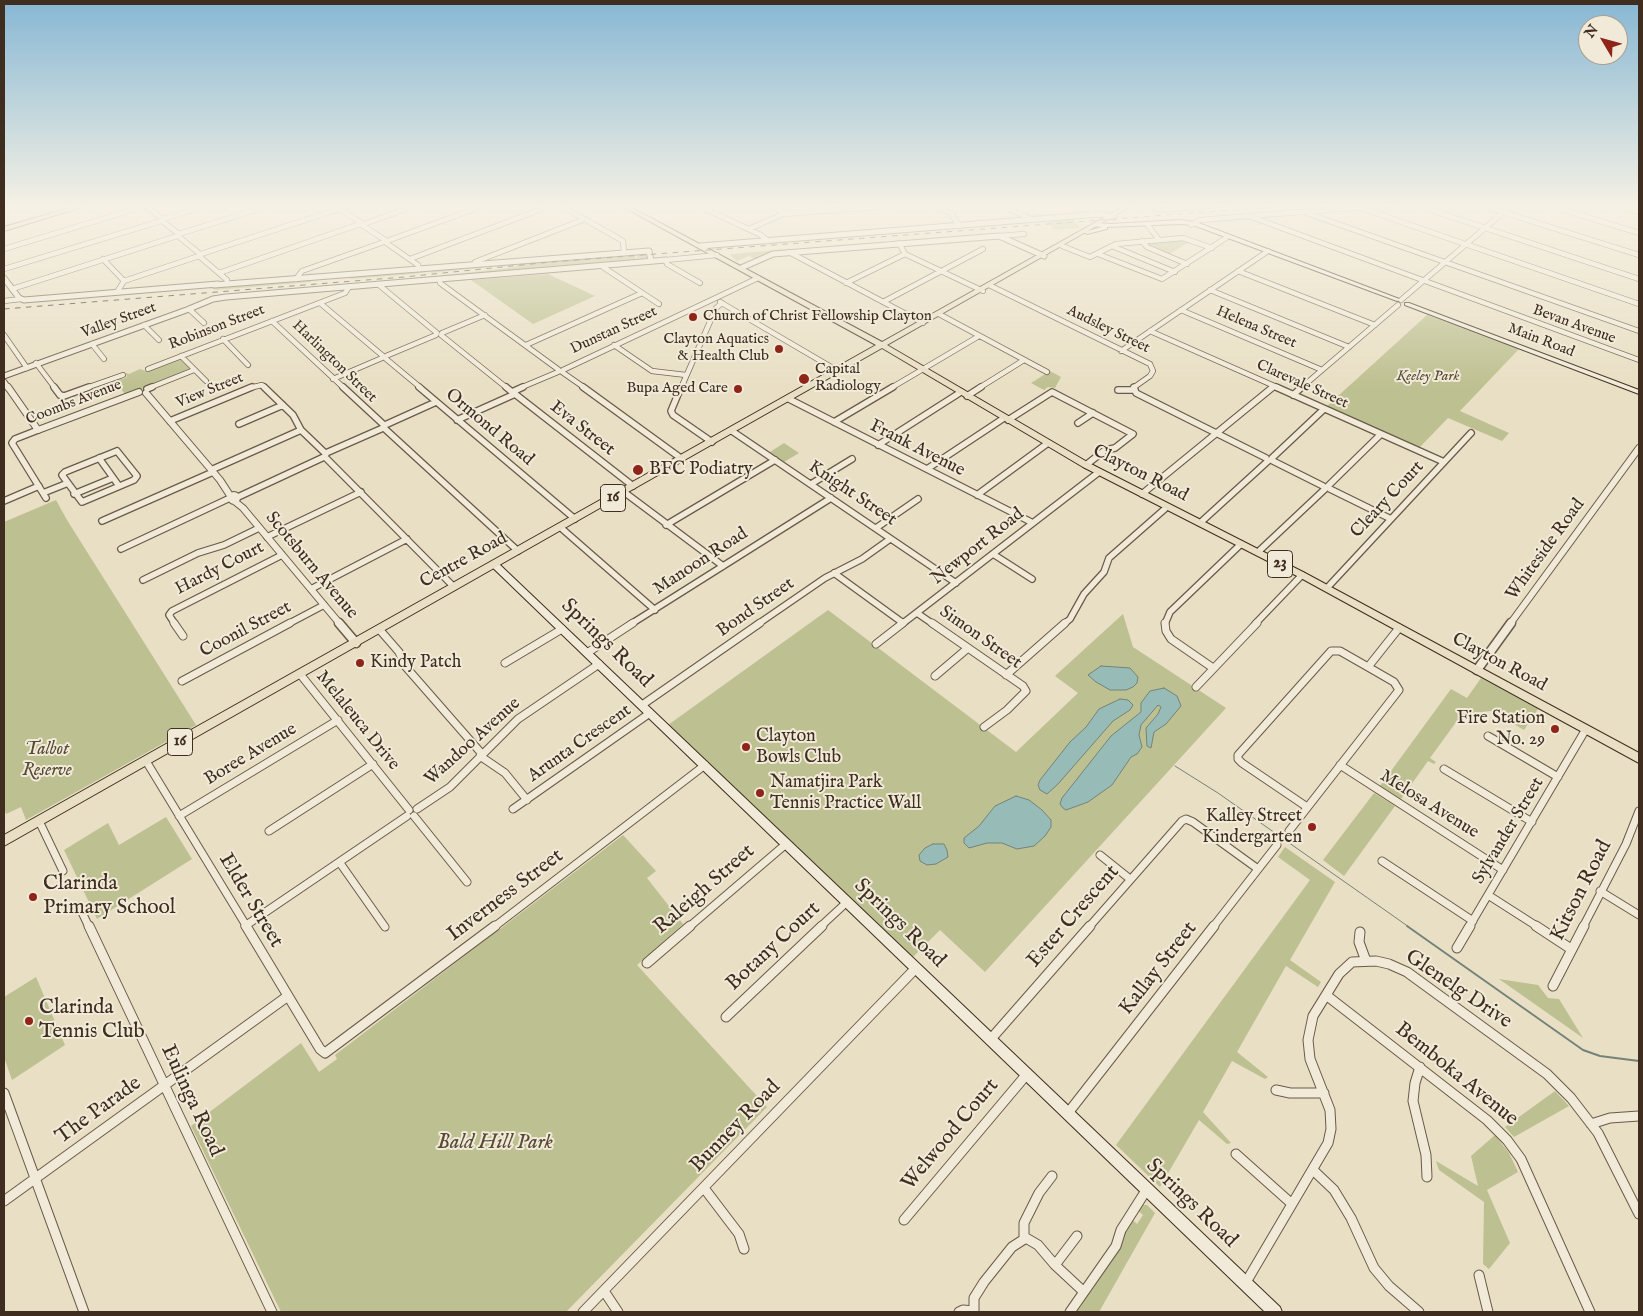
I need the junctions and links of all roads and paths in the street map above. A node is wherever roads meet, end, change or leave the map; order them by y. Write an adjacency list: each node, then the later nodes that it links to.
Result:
1 (16, 265): 31 (street)
2 (84, 265): 49 (street)
3 (109, 265): 41 (street)
4 (169, 265): 41 (street)
5 (212, 265): 35 (street)
6 (244, 265): 35 (street)
7 (318, 265): 38 (street)
8 (447, 265): 28 (street)
9 (618, 265): 29 (street, Valley Street)
10 (671, 265): 42 (street)
11 (736, 265): 30 (main road, Clayton Road / 23)
12 (747, 265): 30 (street)
13 (814, 265): 45 (street)
14 (882, 265): 45 (street)
15 (929, 265): 32 (street)
16 (951, 265): 32 (street)
17 (1025, 265): 47 (main road, Centre Road / 16)
18 (1126, 265): 34 (street)
19 (1159, 265): 34 (street)
20 (1185, 265): 34 (street)
21 (1246, 265): 33 (street)
22 (1302, 265): 60 (main road, Main Road)
23 (1379, 265): 43 (street, Bevan Avenue)
24 (1442, 265): 43 (street)
25 (1452, 265): 74 (street)
26 (1525, 265): 62 (street)
27 (1598, 265): 39 (street)
28 (417, 267): 38 (street)
29 (603, 267): 40 (street, Valley Street); 53 (street)
30 (741, 268): 37 (main road, Clayton Road / 23)
31 (4, 270)
32 (941, 271): 50 (street); 57 (street)
33 (1238, 271): 51 (street); 72 (street)
34 (1175, 272)
35 (220, 273): 44 (street)
36 (4, 278): 49 (street)
37 (758, 278): 55 (street, Dunstan Street); 79 (main road, Clayton Road / 23)
38 (296, 279): 44 (street)
39 (1639, 279)
40 (440, 280): 46 (street, Valley Street); 67 (street)
41 (124, 281): 52 (street)
42 (700, 282)
43 (1423, 282): 60 (street); 94 (street, Bevan Avenue)
44 (226, 283): 52 (street)
45 (846, 283): 57 (street)
46 (379, 285): 48 (street, Valley Street); 75 (street, Eva Street)
47 (990, 285): 50 (main road, Centre Road / 16); 87 (street, Audsley Street)
48 (349, 288): 58 (street, Robinson Street); 63 (street, Valley Street)
49 (12, 289): 54 (street)
50 (982, 290): 65 (main road, Centre Road / 16)
51 (1210, 290): 64 (street); 86 (street)
52 (117, 292): 54 (street)
53 (642, 293): 61 (street); 83 (street)
54 (20, 298): 56 (street)
55 (714, 298): 59 (street); 84 (street, Dunstan Street)
56 (5, 301)
57 (883, 302): 70 (street)
58 (320, 303): 68 (street, Robinson Street); 91 (street, Ormond Road)
59 (722, 303): 103 (street); 107 (street)
60 (1401, 303): 66 (main road, Main Road); 72 (street)
61 (659, 304)
62 (1639, 304)
63 (189, 309): 69 (street); 71 (street, Valley Street)
64 (1181, 310): 73 (street); 101 (street, Helena Street)
65 (940, 314): 70 (main road, Centre Road / 16); 77 (street)
66 (1434, 314): 115 (main road, Main Road)
67 (485, 315): 75 (street); 83 (street)
68 (272, 320): 78 (street, Robinson Street); 108 (street, Harlington Street)
69 (204, 323)
70 (923, 323): 81 (main road, Centre Road / 16)
71 (144, 325): 80 (street); 82 (street, Valley Street)
72 (1375, 325): 86 (street)
73 (1150, 331): 87 (street); 111 (street, Clarevale Street)
74 (1639, 331)
75 (439, 334): 91 (street); 116 (street, Eva Street)
76 (4, 335): 97 (street)
77 (979, 336): 93 (street); 98 (street)
78 (223, 339): 90 (street, Robinson Street); 96 (street)
79 (871, 339): 81 (main road); 85 (main road, Clayton Road / 23); 88 (main road)
80 (159, 340)
81 (894, 340): 85 (main road, Centre Road / 16); 89 (main road)
82 (92, 344): 92 (street); 95 (street, Valley Street)
83 (526, 345): 102 (street)
84 (614, 346): 102 (street, Dunstan Street); 107 (street)
85 (883, 346): 88 (main road, Centre Road / 16); 89 (main road, Clayton Road / 23)
86 (1349, 347): 101 (street)
87 (1121, 351): 113 (street, Audsley Street)
88 (873, 352): 89 (main road); 103 (main road, Centre Road / 16)
89 (895, 353): 98 (main road, Clayton Road / 23)
90 (181, 356): 99 (street, Robinson Street); 100 (street)
91 (384, 357): 108 (street); 120 (street, Ormond Road)
92 (104, 359)
93 (1024, 360): 104 (street); 117 (street)
94 (1639, 360)
95 (37, 364): 97 (street, Valley Street); 106 (street)
96 (248, 365)
97 (26, 367): 105 (street, Valley Street)
98 (922, 369): 117 (main road, Clayton Road / 23); 127 (street)
99 (147, 370)
100 (194, 370): 109 (street); 114 (street, Coombs Avenue)
101 (1322, 370): 118 (street)
102 (560, 371): 116 (street, Dunstan Street); 144 (street)
103 (838, 371): 119 (main road, Centre Road / 16)
104 (1047, 372)
105 (4, 375)
106 (123, 376)
107 (686, 376): 137 (street)
108 (333, 379): 130 (street, Harlington Street)
109 (206, 381)
110 (4, 382): 131 (street)
111 (1274, 386): 118 (street, Clarevale Street); 134 (street)
112 (1118, 390): 113 (street)
113 (1133, 390): 134 (street)
114 (144, 391): 126 (street, Scotsburn Avenue); 131 (street, Coombs Avenue)
115 (1639, 392)
116 (514, 393): 125 (street, Dunstan Street); 158 (street, Eva Street)
117 (964, 394): 124 (main road, Clayton Road / 23); 139 (street)
118 (1293, 395): 122 (street, Clarevale Street)
119 (789, 399): 127 (street, Frank Avenue); 133 (main road, Centre Road / 16)
120 (436, 402): 125 (street, Ormond Road); 130 (street)
121 (284, 406): 126 (street, View Street); 129 (street); 132 (street, View Street)
122 (1324, 409): 136 (street, Clarevale Street); 146 (street)
123 (1093, 413): 124 (street); 128 (street); 149 (street)
124 (1006, 419): 138 (main road, Clayton Road / 23); 150 (street)
125 (457, 420): 170 (street, Ormond Road)
126 (170, 421): 151 (street, Scotsburn Avenue)
127 (834, 422): 139 (street, Frank Avenue)
128 (1078, 423)
129 (239, 424)
130 (384, 427): 141 (street); 184 (street, Harlington Street)
131 (38, 430): 156 (street, Coombs Avenue)
132 (301, 430): 142 (street, View Street); 151 (street)
133 (732, 431): 137 (main road, Centre Road / 16); 147 (street, Knight Street)
134 (1217, 433): 146 (street); 163 (street)
135 (1471, 433): 148 (street, Cleary Court)
136 (1381, 434): 148 (street, Clarevale Street); 159 (street)
137 (712, 442): 144 (main road, Centre Road / 16)
138 (1048, 443): 149 (main road, Clayton Road / 23); 164 (street)
139 (878, 445): 150 (street, Frank Avenue)
140 (1639, 448): 214 (street, Whiteside Road)
141 (335, 450): 142 (street)
142 (325, 455): 160 (street, View Street); 165 (street)
143 (99, 458): 153 (street); 154 (street); 157 (street)
144 (682, 459): 158 (main road, Centre Road / 16)
145 (852, 459): 155 (street)
146 (1270, 459): 159 (street); 174 (street)
147 (775, 460): 155 (street, Knight Street); 175 (street)
148 (1444, 462): 171 (street, Cleary Court)
149 (1086, 465): 152 (main road, Clayton Road / 23)
150 (927, 469): 164 (street, Frank Avenue)
151 (212, 471): 165 (street, Scotsburn Avenue); 172 (street)
152 (1099, 472): 163 (main road, Clayton Road / 23); 173 (street, Newport Road)
153 (113, 478): 157 (street); 162 (street)
154 (68, 484): 156 (street); 162 (street)
155 (811, 484): 166 (street, Knight Street)
156 (39, 486): 168 (street)
157 (119, 486): 162 (street)
158 (633, 486): 161 (main road, Centre Road / 16)
159 (1326, 487): 171 (street); 185 (street)
160 (361, 492): 179 (street); 180 (street, View Street)
161 (624, 492): 170 (main road, Centre Road / 16); 175 (street)
162 (74, 494)
163 (1142, 494): 169 (main road, Clayton Road / 23)
164 (977, 495): 173 (street, Frank Avenue)
165 (234, 498): 177 (street, Scotsburn Avenue); 183 (street)
166 (832, 498): 178 (street, Knight Street); 189 (street, Manoon Road)
167 (918, 498): 178 (street)
168 (4, 501)
169 (1168, 507): 174 (main road, Clayton Road / 23); 216 (street)
170 (575, 519): 176 (main road, Centre Road / 16)
171 (1391, 519): 196 (street, Cleary Court)
172 (102, 521)
173 (1033, 523): 186 (street, Newport Road)
174 (1200, 523): 182 (main road, Clayton Road / 23)
175 (666, 525): 189 (street)
176 (560, 527): 184 (main road, Centre Road / 16); 199 (street)
177 (259, 528): 179 (street, Scotsburn Avenue); 193 (street)
178 (876, 528): 181 (street, Knight Street)
179 (267, 537): 187 (street, Scotsburn Avenue)
180 (407, 539): 195 (street, View Street); 197 (street)
181 (890, 539): 190 (street, Bond Street); 194 (street, Knight Street)
182 (1242, 544): 185 (main road, Clayton Road / 23); 213 (street)
183 (121, 549)
184 (518, 551): 188 (main road, Centre Road / 16)
185 (1258, 552): 191 (main road, Clayton Road / 23)
186 (993, 554): 192 (street); 194 (street, Newport Road)
187 (282, 555): 197 (street, Scotsburn Avenue); 205 (street, Hardy Court)
188 (495, 565): 195 (main road, Centre Road / 16); 204 (main road, Springs Road)
189 (723, 566): 199 (street, Manoon Road)
190 (834, 573): 201 (street); 220 (street, Bond Street)
191 (1302, 575): 196 (main road, Clayton Road / 23); 213 (street)
192 (1032, 579)
193 (142, 580)
194 (956, 583): 200 (street, Newport Road)
195 (454, 587): 203 (main road, Centre Road / 16)
196 (1327, 588): 202 (main road, Clayton Road / 23)
197 (311, 589): 198 (street, Scotsburn Avenue)
198 (324, 605): 206 (street, Scotsburn Avenue); 218 (street, Coonil Street)
199 (655, 610): 209 (street, Manoon Road)
200 (917, 613): 201 (street, Newport Road); 208 (street, Simon Street)
201 (903, 623): 207 (street, Newport Road)
202 (1399, 628): 212 (street); 214 (main road, Clayton Road / 23)
203 (380, 629): 206 (main road, Centre Road / 16); 226 (street, Arunta Crescent)
204 (562, 629): 209 (main road, Springs Road); 210 (street)
205 (184, 636)
206 (356, 643): 215 (main road, Centre Road / 16)
207 (876, 644)
208 (968, 648): 216 (street, Simon Street); 217 (street)
209 (588, 654): 211 (main road, Springs Road)
210 (505, 662)
211 (599, 664): 220 (main road, Springs Road); 226 (street, Wandoo Avenue)
212 (1368, 667): 231 (street); 235 (street)
213 (1213, 668): 219 (street)
214 (1477, 670): 224 (main road, Clayton Road / 23)
215 (300, 674): 222 (street, Melaleuca Drive); 228 (main road, Centre Road / 16)
216 (1006, 675): 223 (street, Simon Street)
217 (935, 676)
218 (182, 681)
219 (1196, 687)
220 (642, 706): 221 (main road, Springs Road)
221 (650, 713): 230 (main road, Springs Road); 234 (street, Arunta Crescent)
222 (338, 720): 229 (street, Melaleuca Drive); 239 (street, Boree Avenue)
223 (984, 727)
224 (1586, 729): 227 (main road, Clayton Road / 23); 233 (street, Sylvander Street)
225 (1488, 736): 233 (street)
226 (481, 755): 234 (street, Arunta Crescent); 238 (street, Wandoo Avenue)
227 (1639, 758)
228 (146, 761): 239 (street, Elder Street); 240 (main road, Centre Road / 16)
229 (373, 764): 238 (street, Melaleuca Drive); 242 (street)
230 (705, 765): 245 (main road, Springs Road); 274 (street, Inverness Street)
231 (1340, 765): 235 (street); 251 (street, Melosa Avenue)
232 (1444, 769): 241 (street)
233 (1558, 777): 241 (street, Sylvander Street)
234 (527, 800): 236 (street, Arunta Crescent)
235 (1307, 807): 243 (street)
236 (513, 809)
237 (1639, 811): 255 (street, Kitson Road)
238 (412, 813): 249 (street, Wandoo Avenue); 254 (street, Melaleuca Drive)
239 (179, 816): 261 (street, Elder Street)
240 (39, 821): 244 (main road, Centre Road / 16); 252 (street)
241 (1532, 822): 251 (street, Sylvander Street)
242 (269, 831)
243 (1289, 831)
244 (4, 841)
245 (786, 844): 257 (main road, Springs Road); 267 (street, Raleigh Street)
246 (1277, 845): 250 (street, Kallay Street)
247 (1100, 855): 253 (street)
248 (1382, 861): 260 (street)
249 (340, 862): 261 (street, Wandoo Avenue); 262 (street)
250 (1258, 869): 253 (street, Ester Crescent); 281 (street, Kallay Street)
251 (1503, 870): 256 (street, Sylvander Street)
252 (63, 872)
253 (1130, 879): 273 (street, Ester Crescent)
254 (467, 882)
255 (1600, 891): 259 (street); 265 (street, Kitson Road)
256 (1488, 895): 260 (street, Sylvander Street); 265 (street)
257 (847, 902): 268 (main road, Springs Road); 272 (street, Botany Court)
258 (79, 906): 277 (street, Eulinga Road)
259 (1639, 915)
260 (1473, 921): 264 (street, Sylvander Street)
261 (245, 926): 271 (street, Elder Street)
262 (385, 927)
263 (1360, 932): 266 (street)
264 (1457, 948)
265 (1572, 949): 269 (street, Kitson Road)
266 (1366, 961): 270 (street, Glenelg Drive); 283 (street, Glenelg Drive)
267 (647, 963)
268 (916, 968): 273 (main road, Springs Road); 289 (street, Bunney Road)
269 (1553, 986)
270 (1326, 995): 275 (street, Bemboka Avenue); 280 (street, Glenelg Drive)
271 (288, 996): 274 (street, Elder Street); 277 (street, The Parade)
272 (726, 1017)
273 (990, 1040): 276 (main road, Springs Road)
274 (328, 1053)
275 (1420, 1067): 287 (street); 313 (street, Bemboka Avenue)
276 (1026, 1074): 281 (main road, Springs Road); 294 (street, Welwood Court)
277 (164, 1085): 288 (street, The Parade); 304 (street, Eulinga Road)
278 (1276, 1090): 280 (street)
279 (4, 1093): 288 (street)
280 (1324, 1093): 285 (street, Glenelg Drive)
281 (1068, 1114): 290 (main road, Springs Road)
282 (1639, 1116): 283 (street)
283 (1591, 1124): 293 (street, Glenelg Drive)
284 (1236, 1154): 292 (street)
285 (1313, 1170): 292 (street, Glenelg Drive); 311 (street)
286 (1052, 1176): 296 (street)
287 (1427, 1177)
288 (35, 1179): 291 (street, The Parade); 303 (street)
289 (704, 1188): 297 (street); 301 (street, Bunney Road)
290 (1147, 1189): 300 (main road, Springs Road); 302 (street)
291 (4, 1202)
292 (1292, 1204): 300 (street, Glenelg Drive)
293 (1639, 1214)
294 (904, 1220)
295 (1077, 1236): 298 (street)
296 (1024, 1239): 298 (street); 308 (street)
297 (744, 1249)
298 (1055, 1265): 302 (street)
299 (1479, 1275): 312 (street)
300 (1246, 1284): 310 (main road, Springs Road)
301 (604, 1291): 305 (street, Bunney Road); 306 (street)
302 (1084, 1292): 309 (street)
303 (84, 1312)
304 (272, 1312)
305 (583, 1312)
306 (618, 1312)
307 (959, 1312): 308 (street)
308 (974, 1312)
309 (1070, 1312)
310 (1276, 1312)
311 (1419, 1312)
312 (1488, 1312)
313 (1590, 1312)

